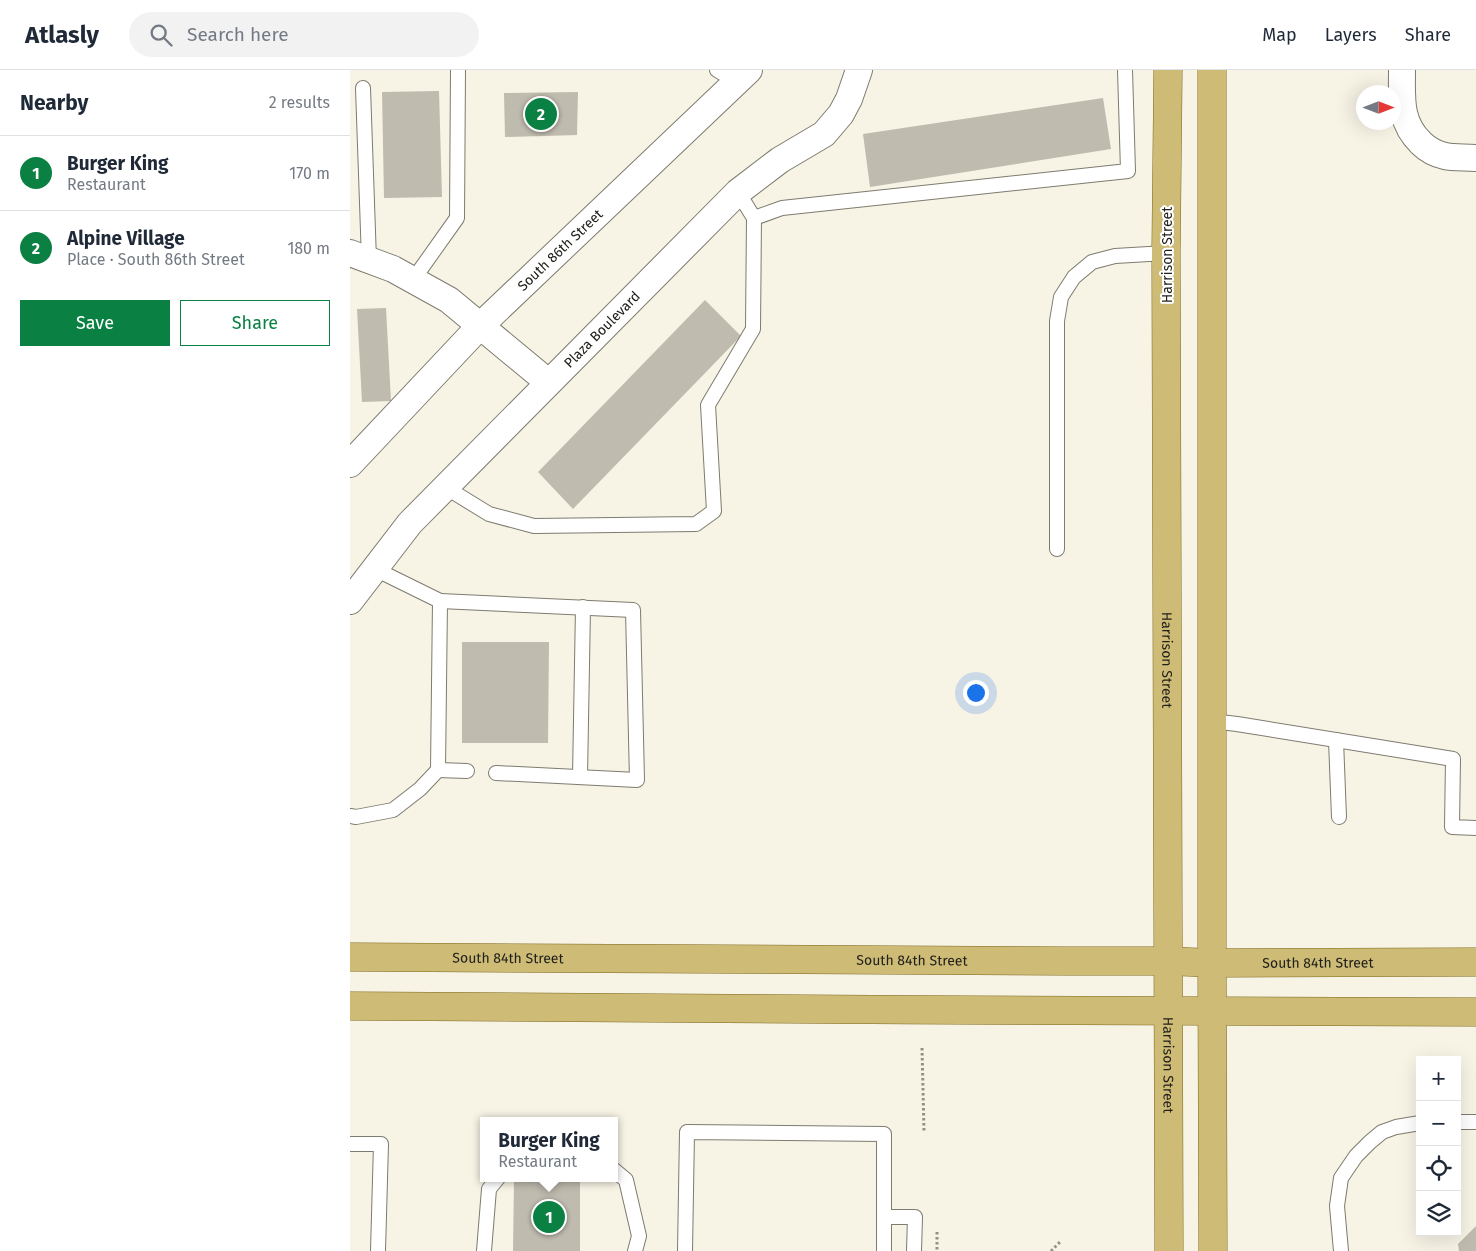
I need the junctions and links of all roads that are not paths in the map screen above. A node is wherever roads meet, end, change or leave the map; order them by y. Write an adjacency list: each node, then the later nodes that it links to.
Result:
1 (458, 70): 14 (lane)
2 (859, 70): 10 (street, Plaza Boulevard)
3 (1124, 70): 11 (lane)
4 (1168, 70): 12 (main road, Harrison Street)
5 (1212, 70): 24 (main road)
6 (1402, 70): 9 (street)
7 (734, 74): 15 (street, South 86th Street)
8 (363, 88): 13 (lane)
9 (1476, 158)
10 (738, 192): 11 (lane); 16 (street, Plaza Boulevard)
11 (754, 218): 18 (lane)
12 (1166, 253): 19 (lane); 34 (main road, Harrison Street)
13 (359, 257): 14 (street)
14 (413, 280): 15 (street)
15 (480, 326): 16 (street); 17 (street, South 86th Street)
16 (548, 382): 18 (street, Plaza Boulevard)
17 (350, 464)
18 (445, 487): 20 (street, Plaza Boulevard)
19 (1056, 549)
20 (375, 569): 21 (street, Plaza Boulevard); 22 (lane)
21 (350, 601)
22 (440, 602): 23 (lane); 26 (lane)
23 (583, 607): 29 (lane); 29 (lane)
24 (1212, 721): 25 (lane); 35 (main road)
25 (1336, 740): 31 (lane); 32 (lane)
26 (438, 770): 27 (lane); 30 (lane)
27 (467, 771)
28 (496, 773): 29 (lane)
29 (580, 777)
30 (350, 816)
31 (1339, 818)
32 (1476, 828)
33 (350, 957): 34 (main road, South 84th Street)
34 (1168, 961): 35 (main road, South 84th Street); 38 (main road, Harrison Street)
35 (1212, 962): 36 (main road, South 84th Street); 39 (main road)
36 (1476, 962)
37 (350, 1006): 38 (main road)
38 (1168, 1012): 39 (main road); 54 (main road, Harrison Street)
39 (1212, 1012): 40 (main road); 55 (main road)
40 (1476, 1012)
41 (1461, 1122): 42 (lane)
42 (1476, 1122)
43 (1416, 1124): 56 (lane)
44 (350, 1144): 48 (lane)
45 (618, 1173): 50 (lane)
46 (495, 1182): 49 (lane)
47 (884, 1217): 51 (lane); 52 (lane); 53 (lane)
48 (378, 1251)
49 (484, 1251)
50 (635, 1251)
51 (686, 1251)
52 (884, 1251)
53 (914, 1251)
54 (1168, 1251)
55 (1213, 1251)
56 (1341, 1251)

